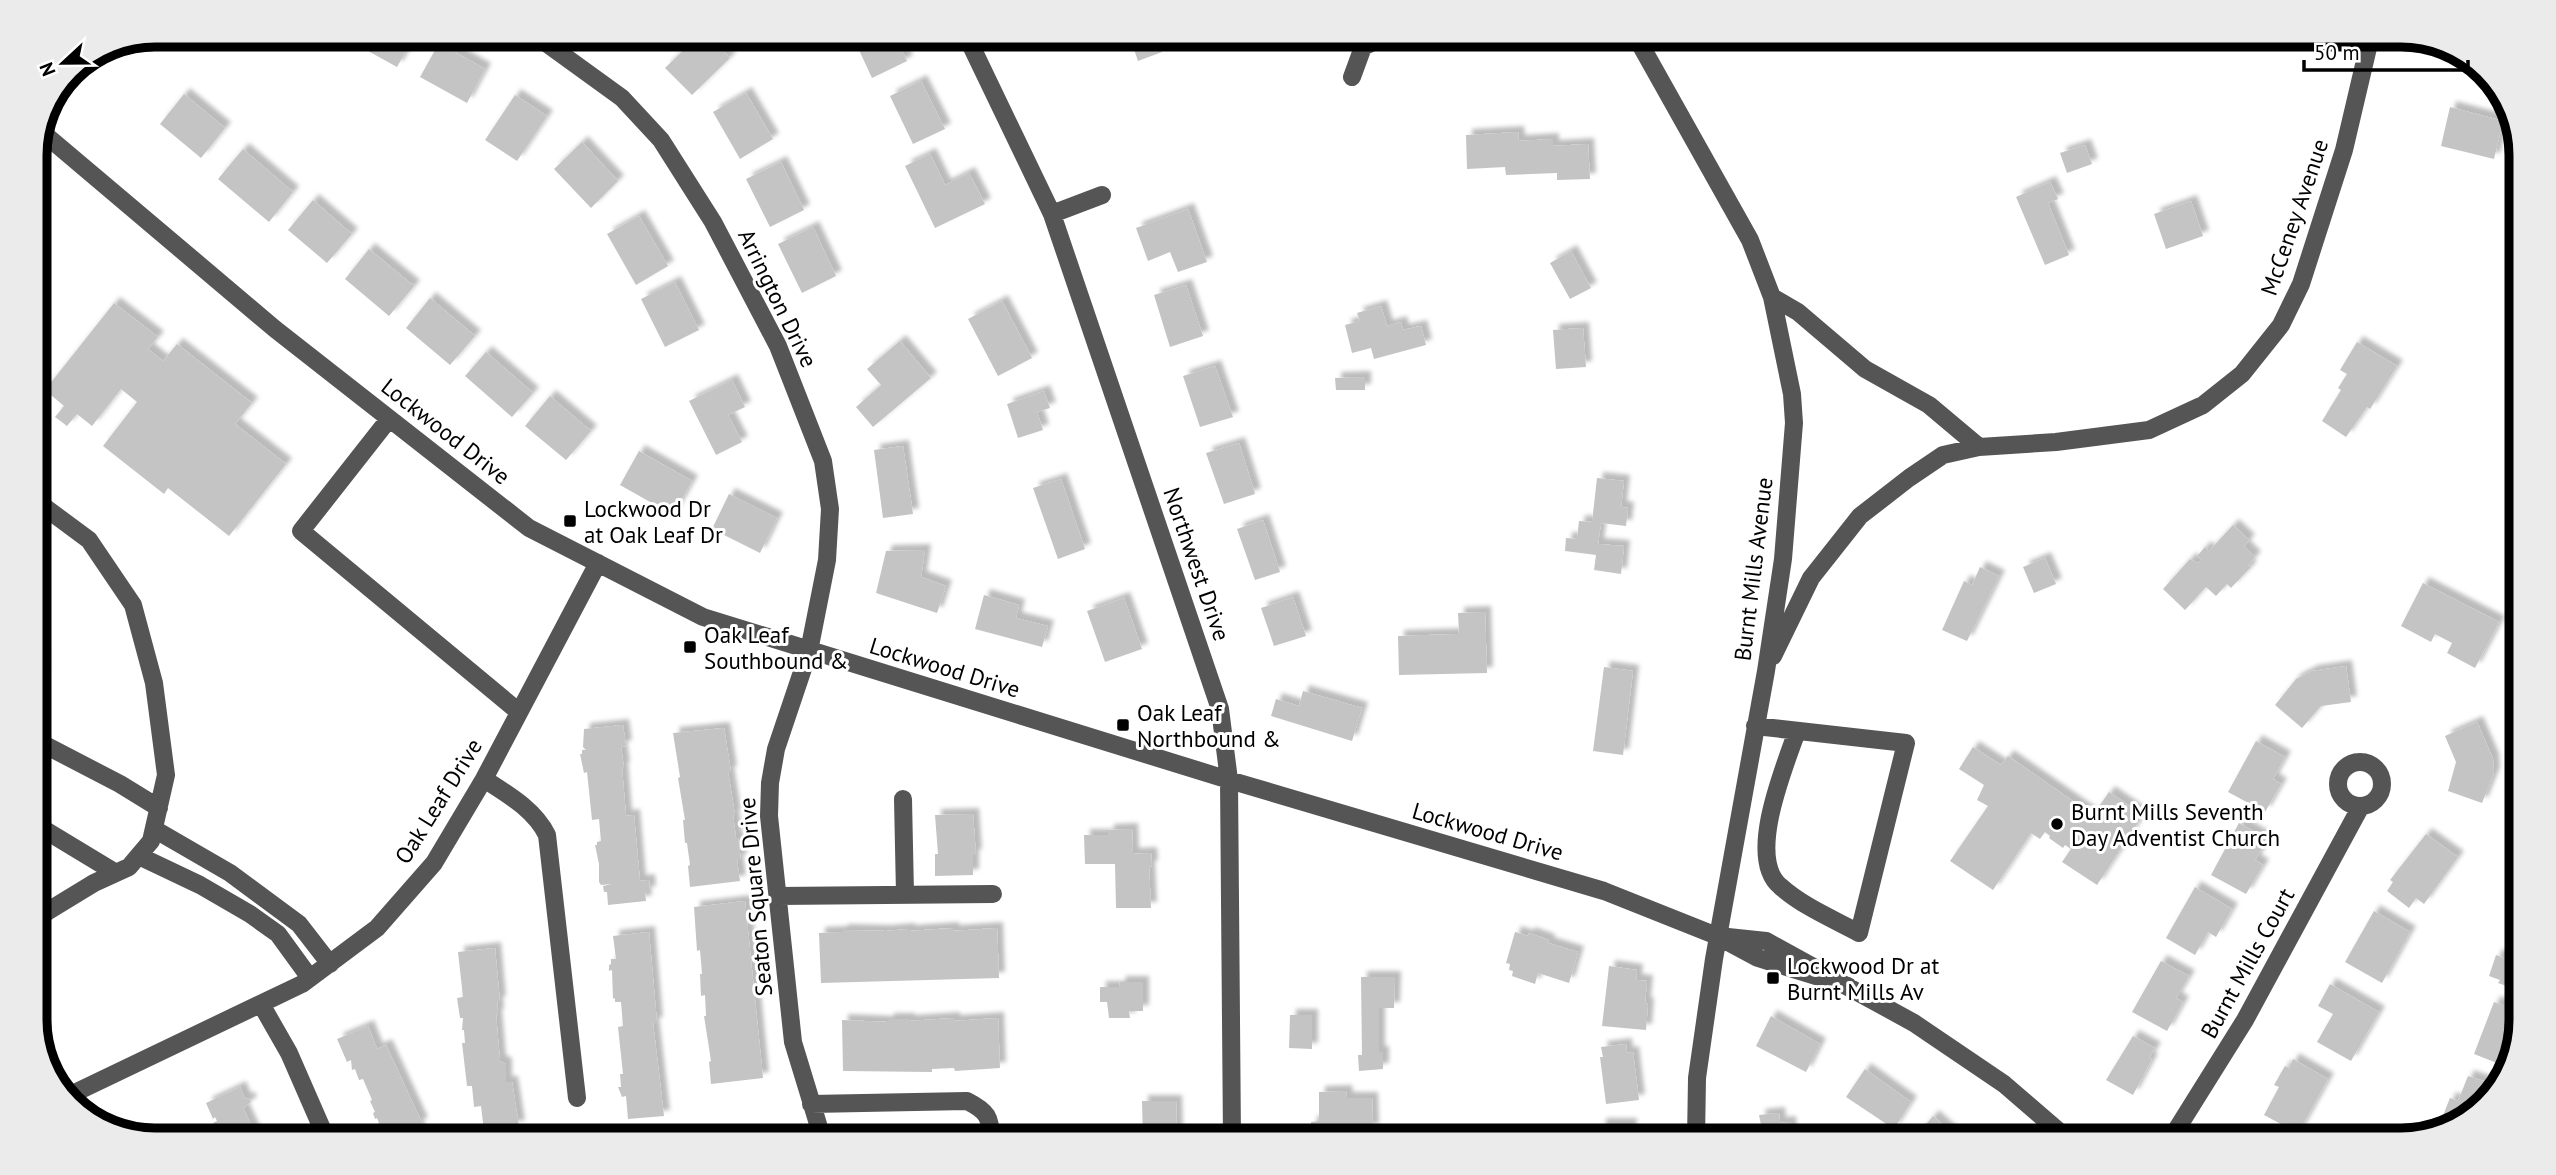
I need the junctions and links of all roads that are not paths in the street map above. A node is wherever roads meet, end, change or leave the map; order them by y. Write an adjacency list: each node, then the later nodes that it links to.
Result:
1 (552, 47): 15 (street, Arrington Drive)
2 (972, 47): 9 (street, Northwest Drive)
3 (1363, 47): 6 (street)
4 (1642, 47): 10 (street, Burnt Mills Avenue)
5 (2368, 47): 12 (street, McCeney Avenue)
6 (1352, 77)
7 (49, 138): 11 (street, Lockwood Drive)
8 (1102, 195): 9 (street)
9 (1052, 214): 22 (street, Northwest Drive)
10 (1772, 297): 12 (street); 16 (street, Burnt Mills Avenue)
11 (390, 419): 14 (street, Lockwood Drive); 17 (street)
12 (1979, 447): 16 (street, McCeney Avenue)
13 (47, 509): 25 (street)
14 (598, 564): 15 (street, Lockwood Drive); 17 (street, Oak Leaf Drive)
15 (808, 651): 22 (street, Lockwood Drive); 32 (street, Seaton Square Drive)
16 (1766, 671): 18 (street, Burnt Mills Avenue)
17 (519, 712): 21 (street, Oak Leaf Drive)
18 (1755, 726): 19 (street); 34 (street, Burnt Mills Avenue)
19 (1797, 731): 19 (street)
20 (47, 746): 25 (street)
21 (484, 779): 35 (street, Oak Leaf Drive); 39 (street)
22 (1229, 780): 34 (street, Lockwood Drive); 44 (street, Northwest Drive)
23 (903, 799): 30 (street)
24 (2361, 806): 47 (street, Burnt Mills Court)
25 (159, 808): 26 (street)
26 (154, 829): 28 (street); 35 (street)
27 (47, 831): 29 (street)
28 (139, 856): 29 (street); 36 (street)
29 (116, 873): 33 (street)
30 (905, 894): 31 (street); 32 (street)
31 (993, 894)
32 (778, 896): 40 (street, Seaton Square Drive)
33 (47, 912)
34 (1717, 936): 45 (street, Burnt Mills Avenue); 46 (street, Lockwood Drive)
35 (330, 964): 36 (street, Oak Leaf Drive)
36 (310, 978): 37 (street, Oak Leaf Drive)
37 (261, 1004): 38 (street, Oak Leaf Drive); 41 (street)
38 (76, 1092)
39 (576, 1098)
40 (811, 1104): 42 (street, Seaton Square Drive); 43 (street)
41 (322, 1128)
42 (818, 1128)
43 (991, 1128)
44 (1232, 1128)
45 (1696, 1128)
46 (2055, 1128)
47 (2178, 1128)

